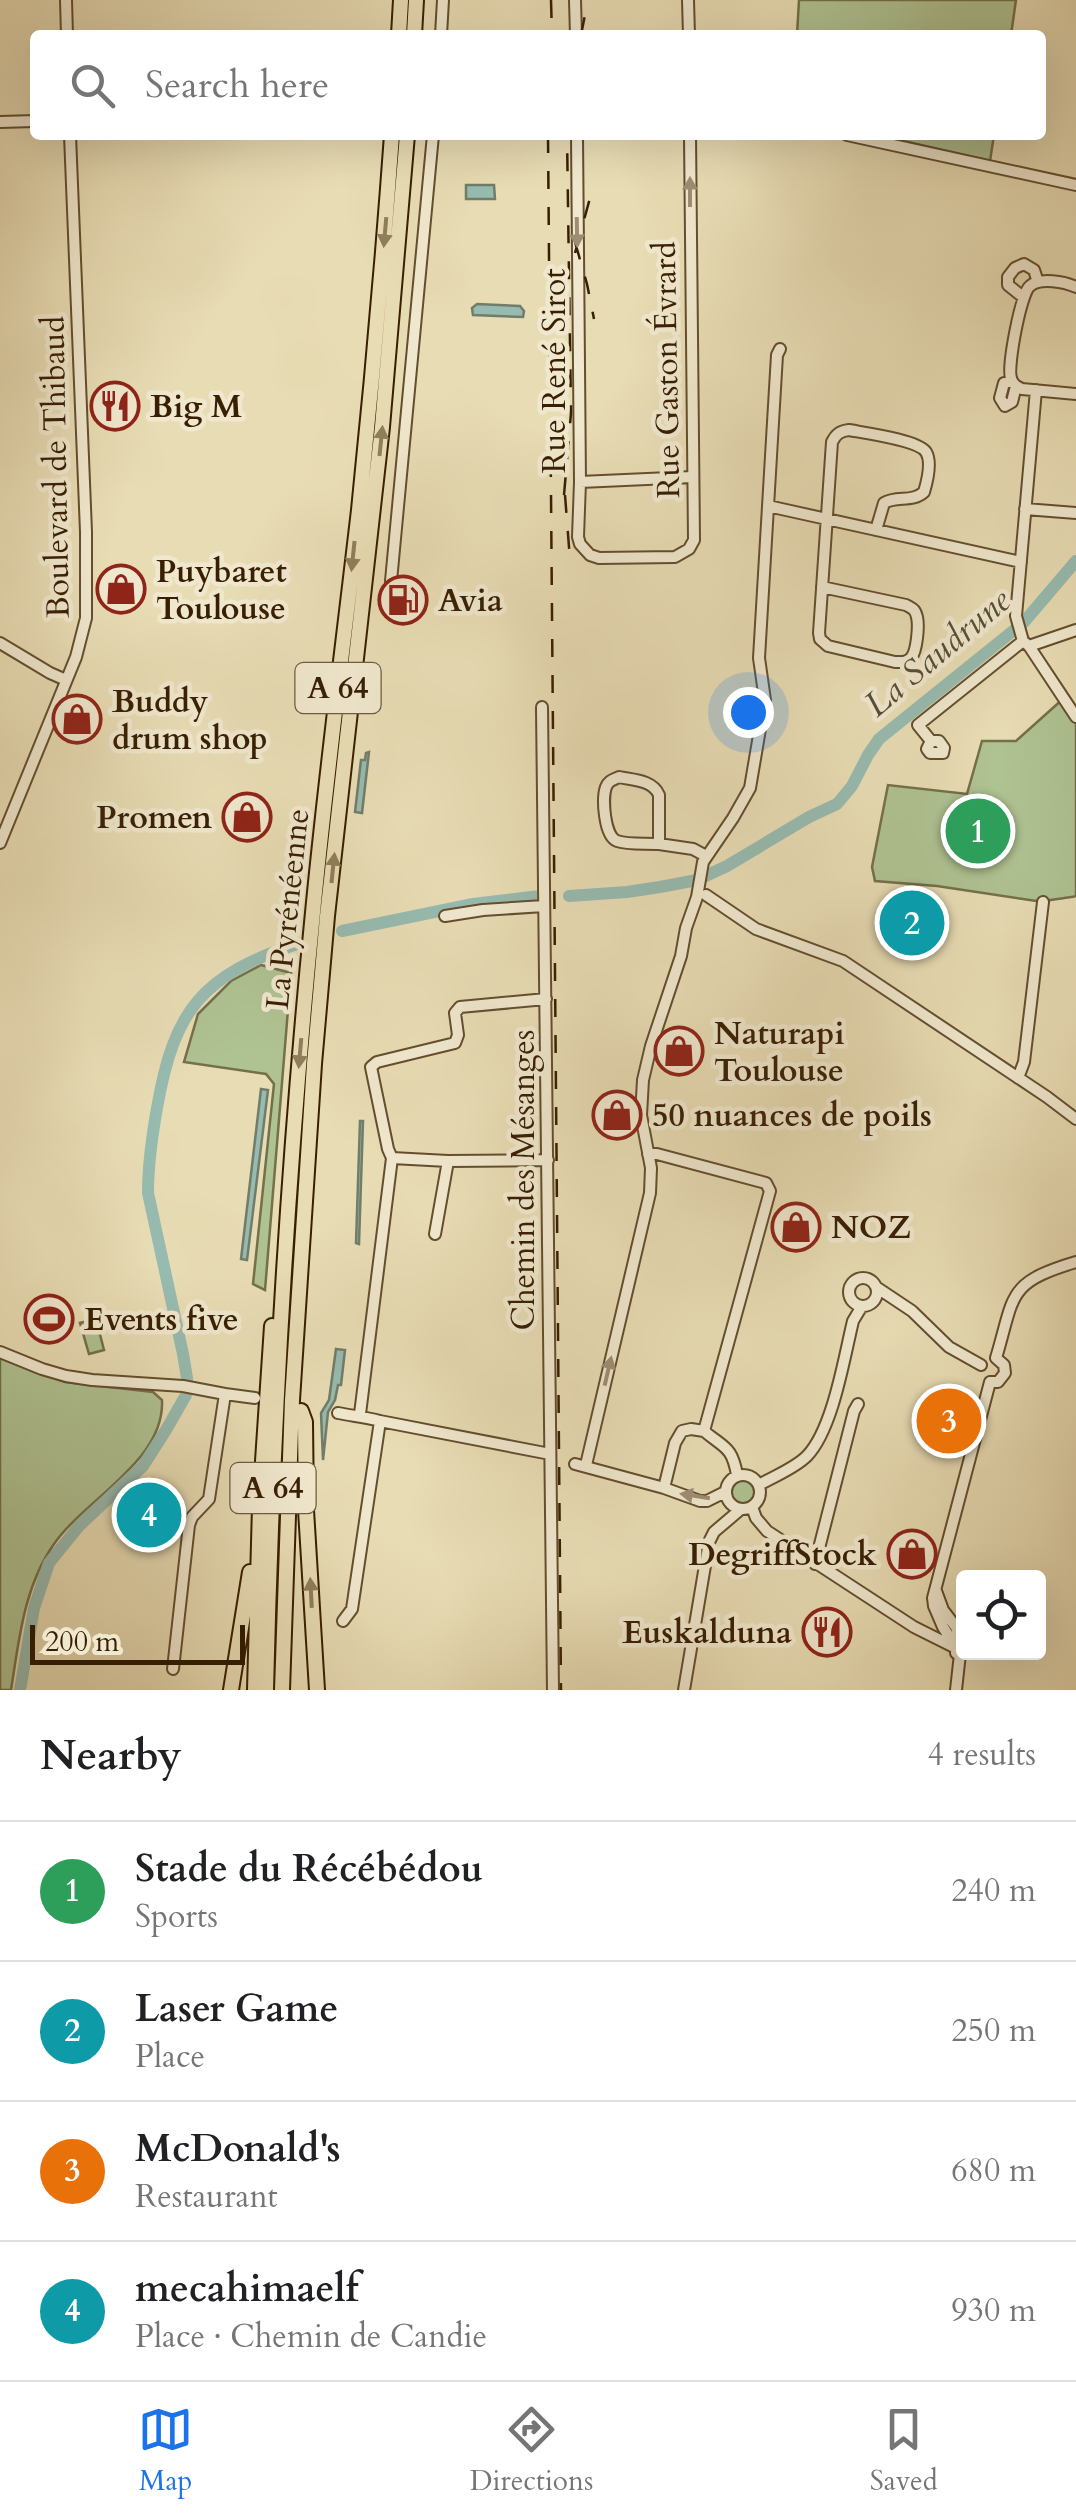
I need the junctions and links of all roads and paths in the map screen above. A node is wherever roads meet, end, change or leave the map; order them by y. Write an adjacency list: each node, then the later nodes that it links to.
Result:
1 (66, 0): 7 (street)
2 (401, 0): 8 (highway)
3 (416, 0): 9 (highway)
4 (443, 0): 10 (street)
5 (576, 0): 11 (street)
6 (688, 0): 12 (street)
7 (67, 30)
8 (399, 30)
9 (414, 30)
10 (441, 30)
11 (576, 30)
12 (689, 30)
13 (30, 121): 14 (street)
14 (0, 122)
15 (70, 140): 43 (street, Boulevard de Thibaud)
16 (392, 140): 64 (highway, La Pyrénéenne / A 64, one-way to 64)
17 (407, 140): 61 (highway, La Pyrénéenne / A 64, one-way to 17)
18 (433, 140): 38 (street)
19 (576, 140): 30 (street, Rue René Sirot, one-way to 30)
20 (690, 140): 29 (street, Rue Gaston Évrard, one-way to 20)
21 (871, 140): 22 (street)
22 (1076, 184)
23 (1038, 282): 24 (street); 25 (street); 25 (street)
24 (1076, 287)
25 (1022, 297): 27 (street)
26 (780, 349): 31 (street)
27 (1036, 390): 28 (street); 32 (street)
28 (1076, 394)
29 (692, 477): 30 (street); 36 (street, Rue Gaston Évrard)
30 (580, 482): 36 (street, Rue René Sirot)
31 (768, 506): 34 (street); 49 (street)
32 (1025, 509): 33 (street); 37 (street)
33 (1076, 513)
34 (826, 519): 35 (street); 35 (street); 39 (street)
35 (876, 530): 37 (street)
36 (637, 558)
37 (1020, 562): 41 (street)
38 (391, 581)
39 (822, 588): 39 (street)
40 (1076, 630): 41 (street)
41 (1023, 635): 45 (street); 46 (street)
42 (0, 643): 43 (street)
43 (66, 680): 47 (street, Boulevard de Thibaud)
44 (542, 707): 52 (street, Chemin des Mésanges)
45 (1076, 717)
46 (931, 741)
47 (0, 843)
48 (659, 844): 48 (street); 49 (street)
49 (706, 856): 50 (street)
50 (702, 890): 55 (street); 57 (street)
51 (1042, 902): 55 (street)
52 (544, 906): 53 (street); 54 (street, Chemin des Mésanges)
53 (445, 916)
54 (546, 999): 58 (street); 60 (street, Chemin des Mésanges)
55 (1018, 1078): 56 (street)
56 (1076, 1120)
57 (648, 1154): 79 (street); 83 (street, one-way to 57)
58 (392, 1158): 59 (street); 77 (street)
59 (448, 1160): 60 (street); 62 (street)
60 (548, 1160): 80 (street, Chemin des Mésanges)
61 (306, 1175): 75 (highway); 96 (highway, La Pyrénéenne / A 64)
62 (435, 1234)
63 (1076, 1262): 69 (street)
64 (284, 1286): 85 (highway); 95 (highway, La Pyrénéenne / A 64)
65 (876, 1287): 66 (street); 67 (street); 67 (street)
66 (896, 1301): 67 (street); 70 (street)
67 (862, 1304): 82 (street)
68 (0, 1352): 72 (street)
69 (996, 1358): 70 (street); 71 (street)
70 (981, 1366): 71 (street)
71 (990, 1382): 89 (street)
72 (225, 1394): 73 (street); 92 (street)
73 (255, 1398)
74 (858, 1404): 87 (street)
75 (301, 1411): 97 (highway); 98 (highway, one-way to 75)
76 (338, 1413): 77 (street)
77 (360, 1414): 78 (street)
78 (380, 1421): 80 (street); 88 (street)
79 (704, 1431): 81 (street); 83 (street)
80 (550, 1454): 99 (street, Chemin des Mésanges)
81 (737, 1475): 82 (street); 84 (street)
82 (759, 1485): 86 (street)
83 (664, 1488): 84 (street, one-way to 83)
84 (725, 1492): 86 (street)
85 (260, 1506): 93 (highway); 94 (highway)
86 (746, 1508): 87 (street); 100 (street)
87 (815, 1564): 90 (street)
88 (343, 1620)
89 (956, 1648)
90 (956, 1648)
91 (959, 1660): 101 (street)
92 (173, 1670)
93 (232, 1690)
94 (255, 1690)
95 (266, 1690)
96 (282, 1690)
97 (291, 1690)
98 (316, 1690)
99 (553, 1690)
100 (684, 1690)
101 (952, 1690)

